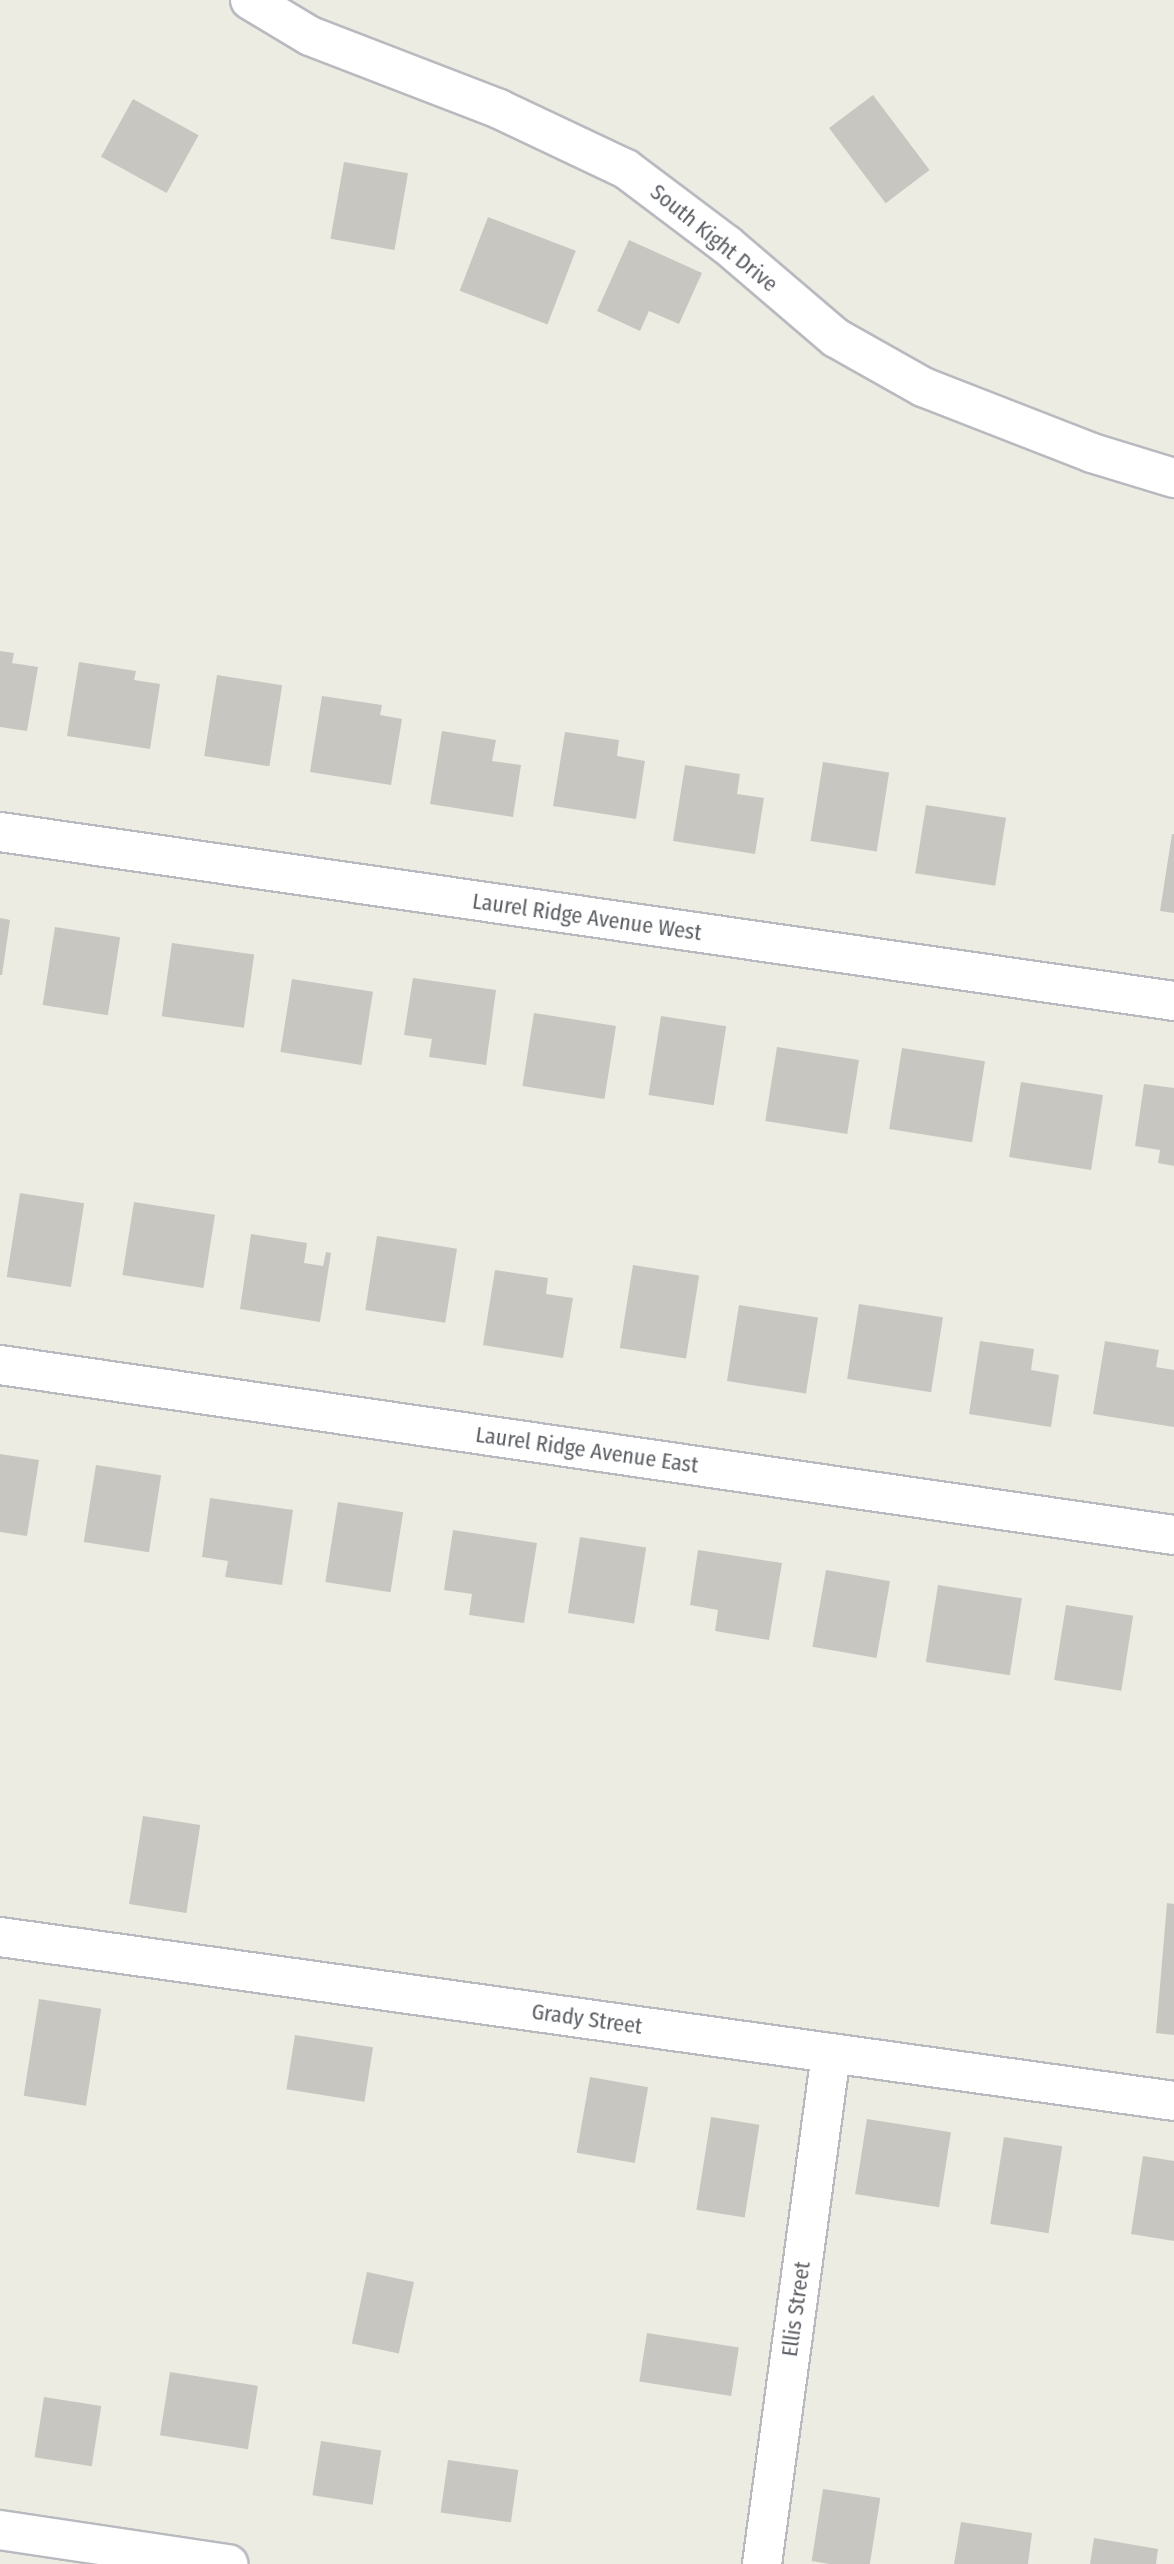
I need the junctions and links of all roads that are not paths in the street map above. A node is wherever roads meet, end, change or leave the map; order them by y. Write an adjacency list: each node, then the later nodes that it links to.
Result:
1 (250, 0): 2 (street, South Kight Drive)
2 (1174, 478)
3 (0, 832): 4 (street, Laurel Ridge Avenue West)
4 (1174, 1001)
5 (0, 1365): 6 (street, Laurel Ridge Avenue East)
6 (1174, 1535)
7 (0, 1937): 8 (street, Grady Street)
8 (831, 2054): 9 (street, Grady Street); 12 (street, Ellis Street)
9 (1174, 2101)
10 (0, 2530): 11 (street)
11 (228, 2564)
12 (762, 2564)

